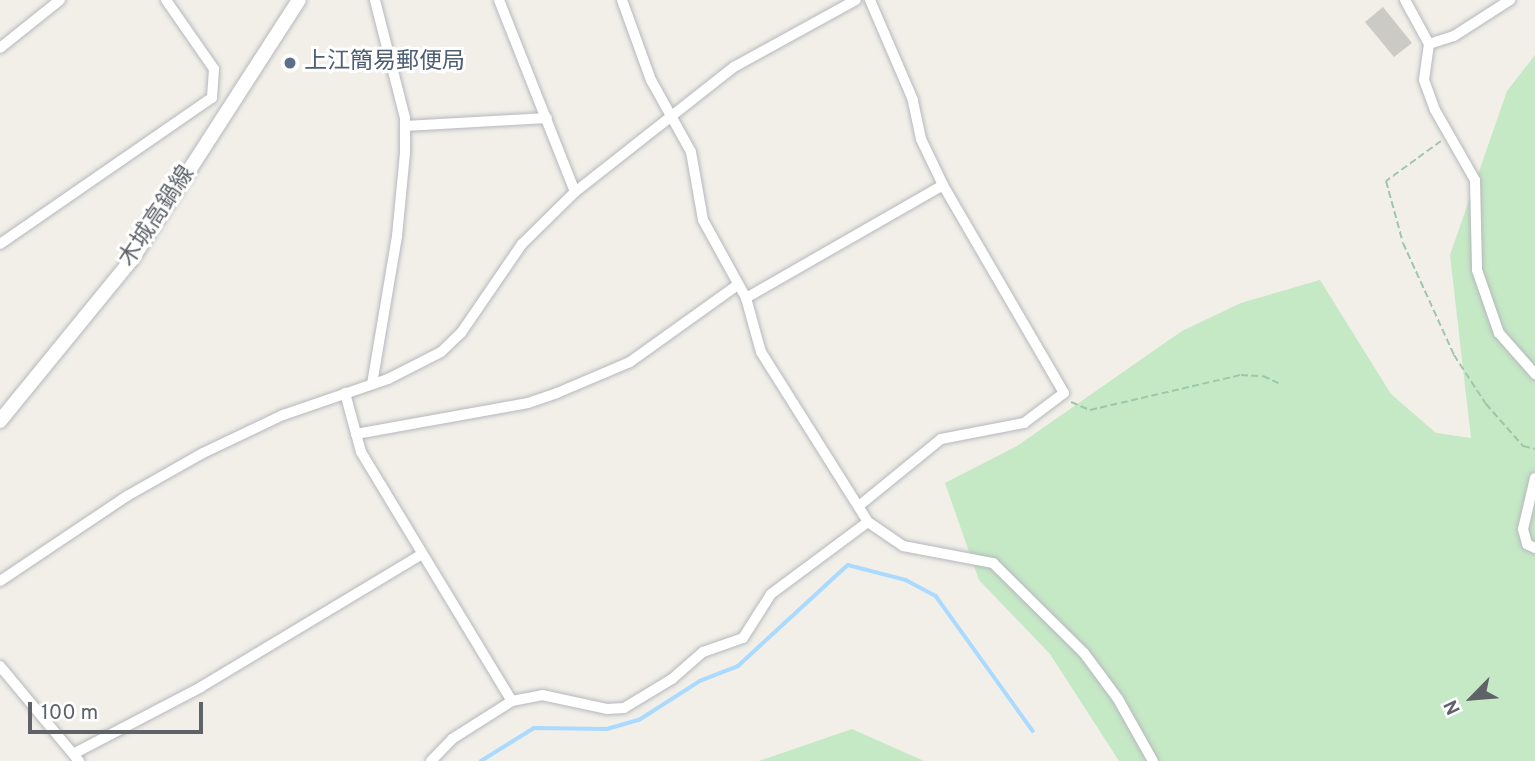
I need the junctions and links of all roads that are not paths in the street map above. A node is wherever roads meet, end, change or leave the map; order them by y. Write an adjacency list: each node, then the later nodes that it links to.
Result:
1 (60, 0): 12 (street)
2 (166, 0): 13 (street)
3 (299, 0): 14 (main road, 木城高鍋線)
4 (375, 0): 17 (street)
5 (499, 0): 16 (street)
6 (622, 0): 15 (street)
7 (856, 0): 15 (street)
8 (870, 0): 18 (street)
9 (1405, 0): 11 (street)
10 (1510, 0): 11 (street)
11 (1429, 44): 23 (street)
12 (0, 48)
13 (212, 98): 14 (street); 20 (street)
14 (228, 112): 26 (main road, 木城高鍋線)
15 (668, 117): 19 (street); 21 (street)
16 (547, 118): 17 (street); 19 (street)
17 (405, 126): 24 (street)
18 (943, 185): 22 (street); 29 (street)
19 (575, 192): 24 (street)
20 (0, 244)
21 (736, 286): 22 (street); 27 (street)
22 (746, 298): 29 (street)
23 (1535, 374)
24 (372, 384): 25 (street)
25 (345, 393): 27 (street); 33 (street)
26 (0, 421)
27 (356, 434): 32 (street)
28 (1535, 478): 31 (street)
29 (860, 505): 30 (street)
30 (868, 522): 35 (street); 38 (street)
31 (1535, 548)
32 (421, 555): 35 (street); 36 (street)
33 (0, 581)
34 (0, 666): 36 (street)
35 (512, 701): 37 (street)
36 (77, 757)
37 (431, 761)
38 (1153, 761)

